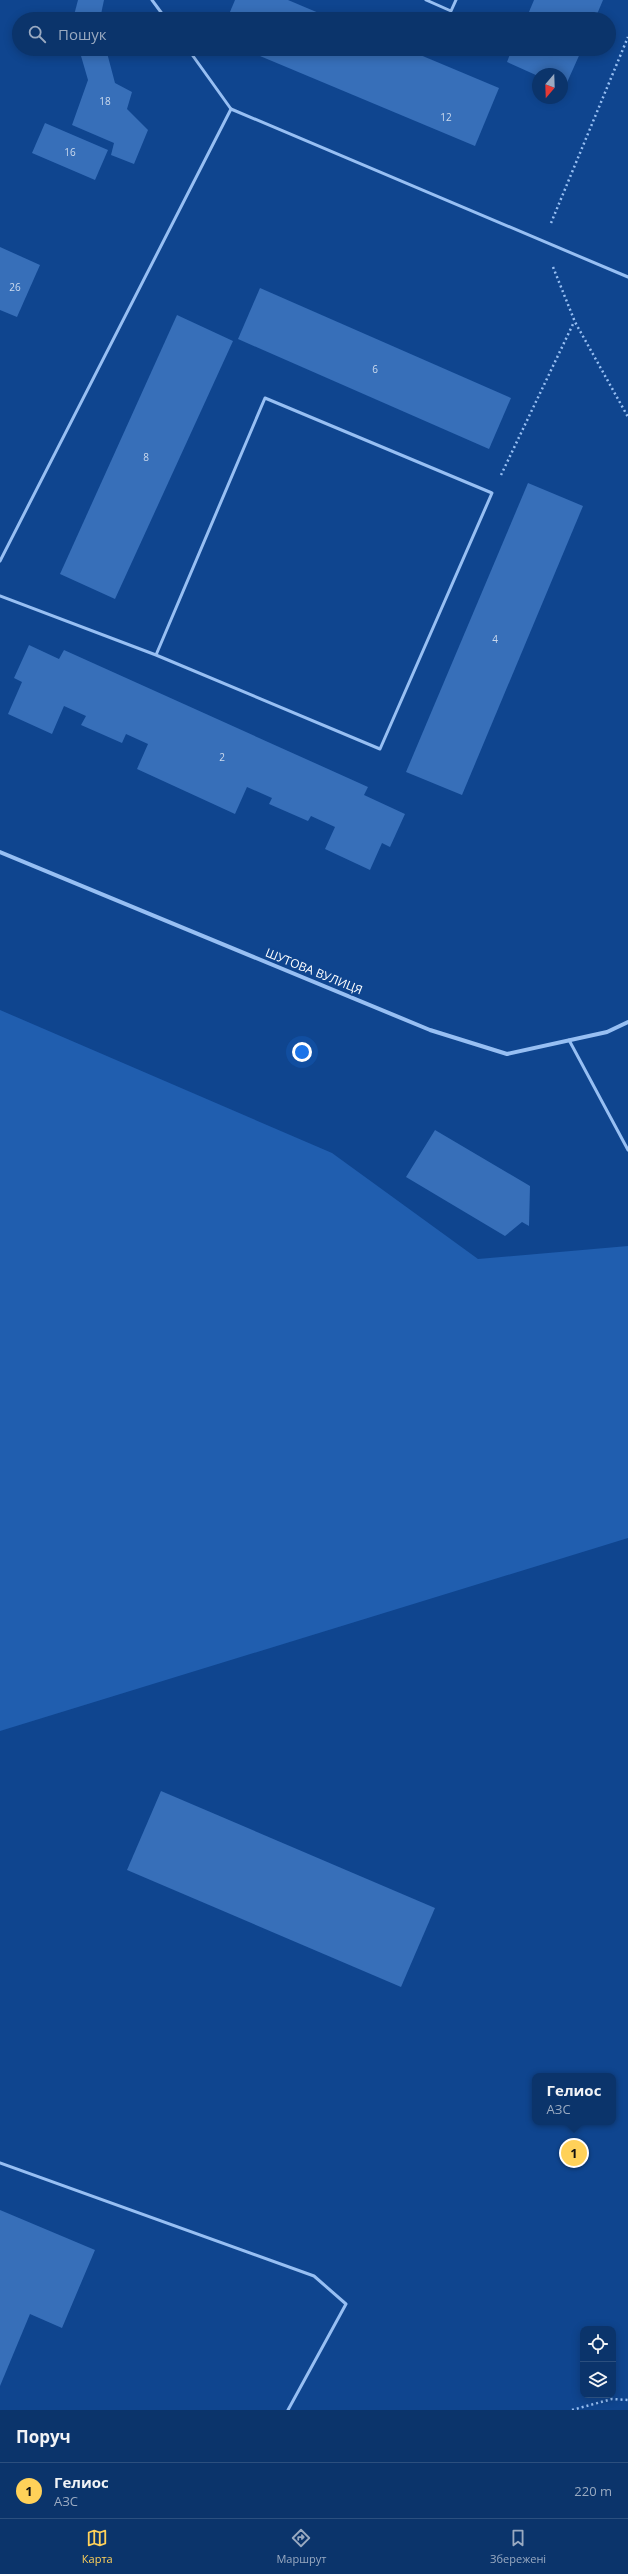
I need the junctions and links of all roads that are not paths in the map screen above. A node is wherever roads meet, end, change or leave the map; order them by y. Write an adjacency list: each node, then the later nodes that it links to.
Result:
1 (152, 0): 4 (lane)
2 (426, 0): 3 (lane)
3 (456, 0)
4 (161, 12)
5 (193, 56): 6 (lane)
6 (231, 109): 7 (lane); 8 (lane)
7 (628, 277)
8 (0, 561)
9 (0, 596): 10 (lane)
10 (156, 655): 10 (lane)
11 (0, 852): 13 (street, ШУТОВА ВУЛИЦЯ)
12 (628, 1022): 13 (street, ШУТОВА ВУЛИЦЯ)
13 (569, 1040): 14 (lane)
14 (628, 1150)
15 (0, 2164): 16 (lane)
16 (288, 2410)

